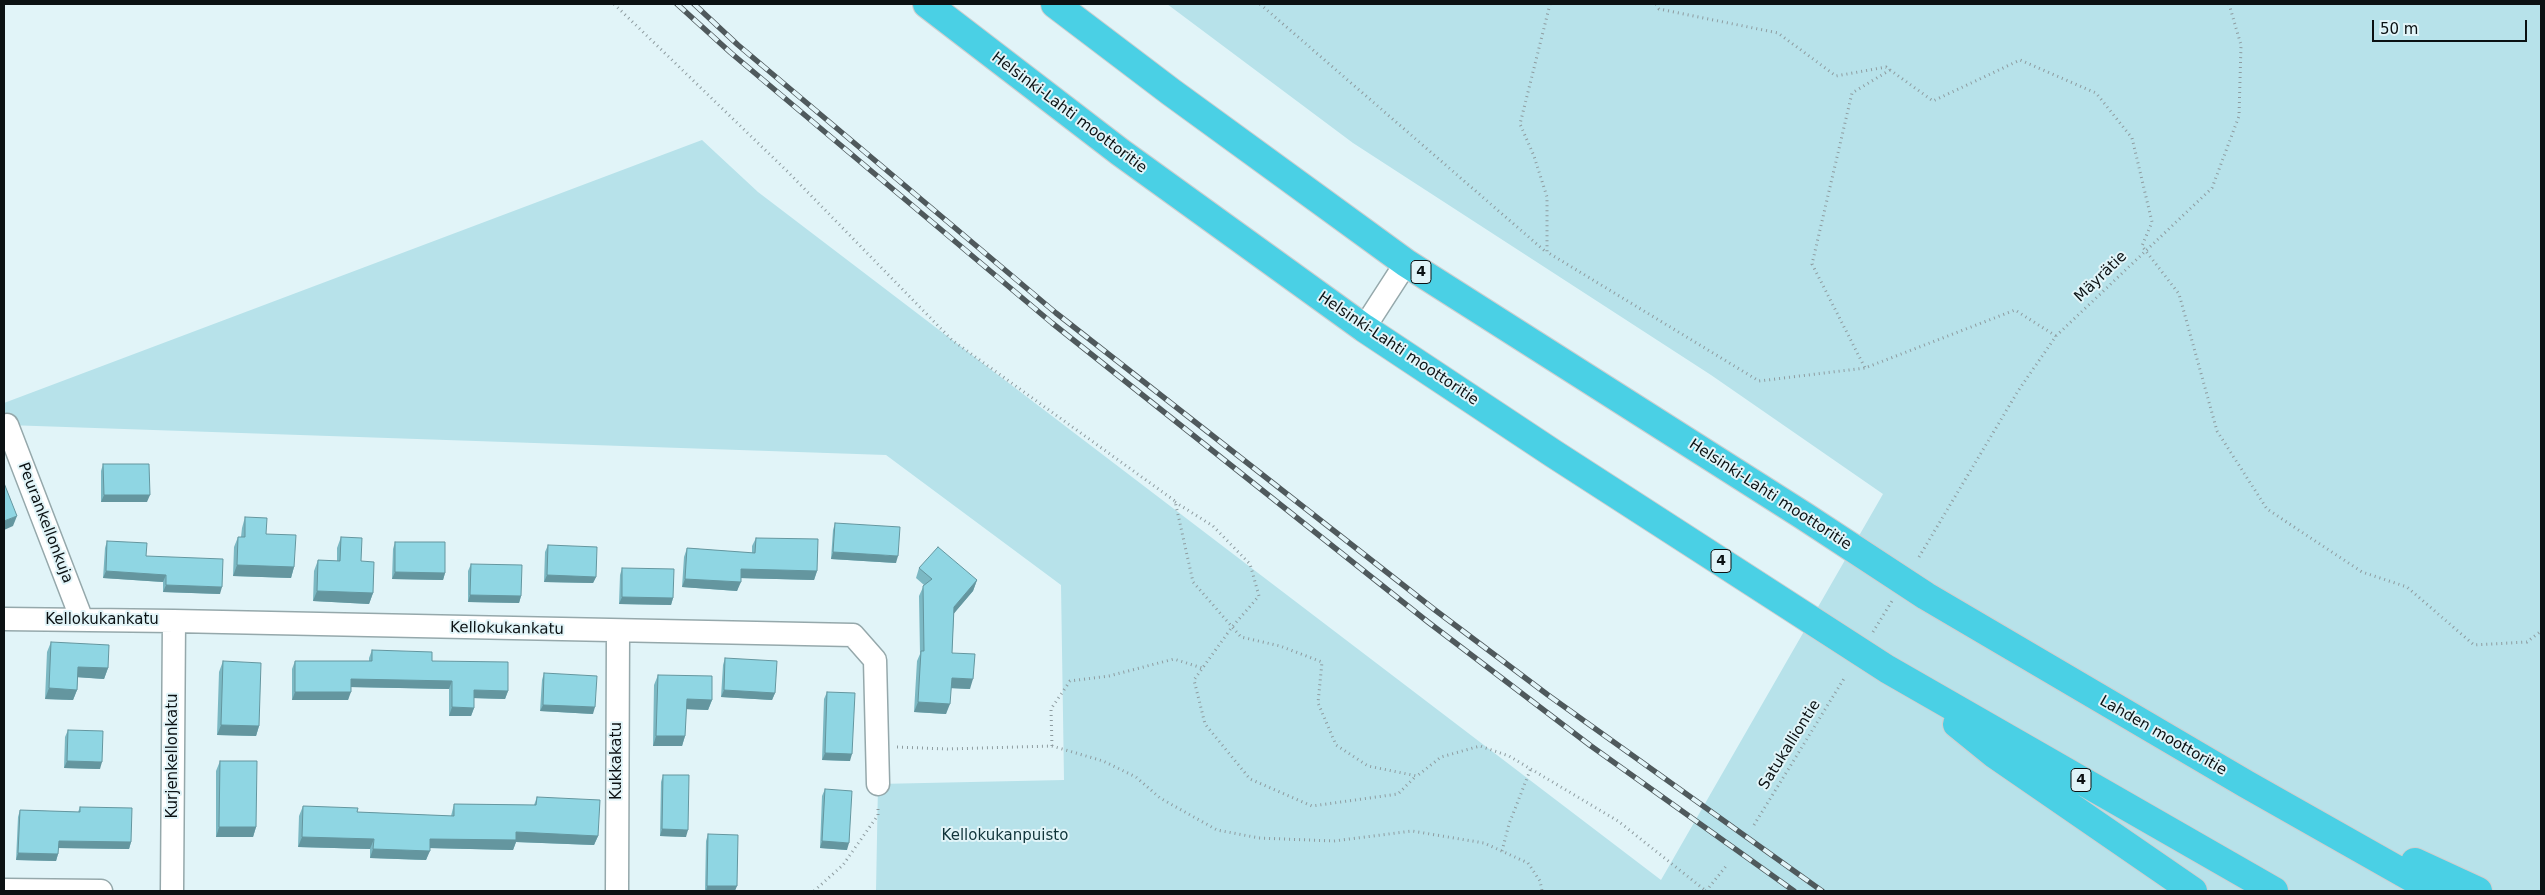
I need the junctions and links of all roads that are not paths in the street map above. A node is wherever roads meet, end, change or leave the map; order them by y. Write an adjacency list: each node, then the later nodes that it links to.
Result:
1 (927, 4): 4 (highway, Helsinki-Lahti moottoritie / 4)
2 (1055, 4): 3 (highway, Helsinki-Lahti moottoritie / 4)
3 (1406, 263): 4 (street); 6 (highway, Helsinki-Lahti moottoritie / 4)
4 (1364, 328): 11 (highway, Helsinki-Lahti moottoritie / 4)
5 (7, 425): 8 (street, Peurankellonkuja)
6 (1894, 586): 13 (highway, Lahden moottoritie / 4)
7 (4, 620): 8 (street, Kellokukankatu)
8 (82, 620): 9 (street, Kellokukankatu)
9 (174, 621): 10 (street, Kellokukankatu); 16 (street, Kurjenkellonkatu)
10 (618, 632): 12 (street, Kellokukankatu); 17 (street, Kukkakatu)
11 (1887, 668): 18 (highway); 19 (highway, 4)
12 (878, 784)
13 (2246, 784): 20 (highway, Lahden moottoritie / 4); 21 (highway)
14 (4, 890): 15 (street)
15 (101, 891)
16 (172, 891)
17 (617, 891)
18 (2193, 891)
19 (2274, 891)
20 (2435, 891)
21 (2478, 891)

